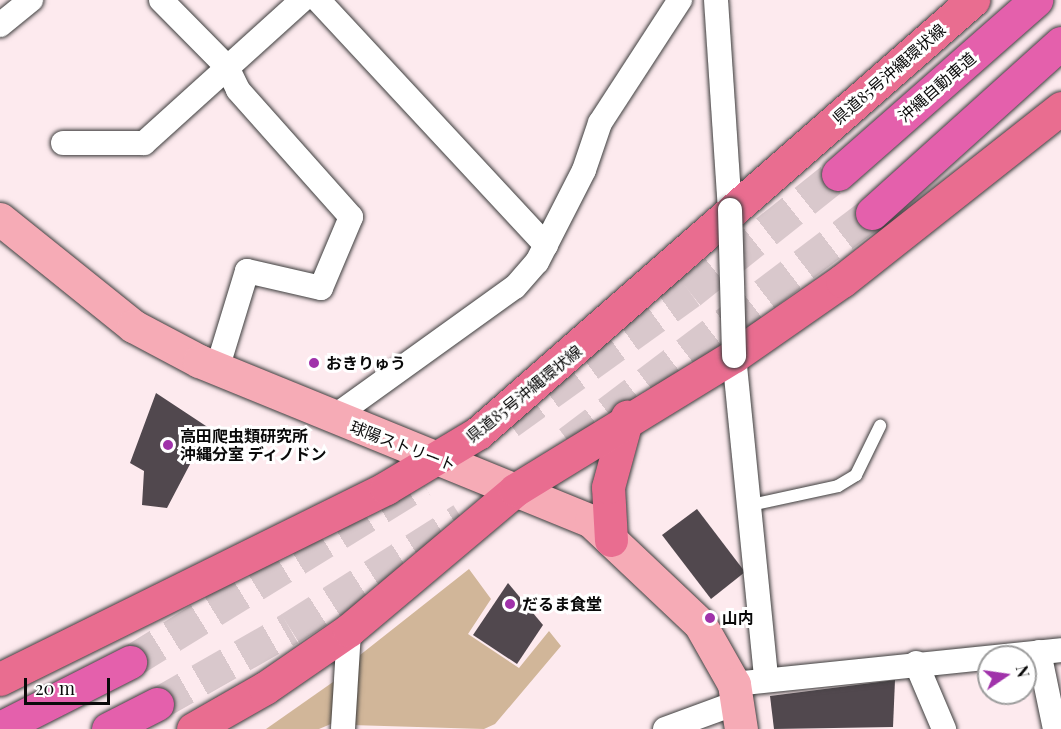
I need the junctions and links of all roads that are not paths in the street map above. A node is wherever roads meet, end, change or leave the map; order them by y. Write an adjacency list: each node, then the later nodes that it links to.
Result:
1 (31, 0): 9 (street)
2 (161, 0): 11 (street)
3 (302, 0): 11 (street)
4 (318, 0): 18 (street)
5 (680, 0): 18 (street)
6 (716, 0): 15 (street)
7 (973, 0): 15 (main road, 県道85号沖縄環状線)
8 (1036, 0): 14 (highway, 沖縄自動車道)
9 (0, 25)
10 (1061, 44): 16 (highway)
11 (227, 67): 13 (street); 20 (street)
12 (1061, 108): 19 (main road)
13 (63, 143)
14 (838, 174)
15 (730, 210): 19 (street, bridge); 24 (main road, 県道85号沖縄環状線)
16 (872, 213)
17 (0, 219): 20 (main road, 球陽ストリート)
18 (546, 244): 22 (street)
19 (734, 356): 21 (main road); 26 (street)
20 (217, 369): 22 (main road, 球陽ストリート)
21 (627, 417): 25 (main road); 27 (main road)
22 (330, 419): 24 (main road, 球陽ストリート)
23 (880, 426): 26 (lane)
24 (438, 458): 25 (main road, 球陽ストリート); 33 (main road, 県道85号沖縄環状線)
25 (515, 490): 27 (main road, 球陽ストリート); 28 (main road)
26 (751, 505): 32 (street)
27 (611, 540): 35 (main road, 球陽ストリート)
28 (349, 630): 38 (main road); 39 (street)
29 (1050, 651): 31 (street); 42 (street)
30 (130, 662): 36 (highway)
31 (916, 663): 32 (street); 41 (street)
32 (766, 678): 35 (street)
33 (0, 679)
34 (157, 704): 37 (highway)
35 (737, 705): 40 (street)
36 (0, 728)
37 (108, 729)
38 (193, 729)
39 (343, 729)
40 (665, 729)
41 (944, 729)
42 (1054, 729)

